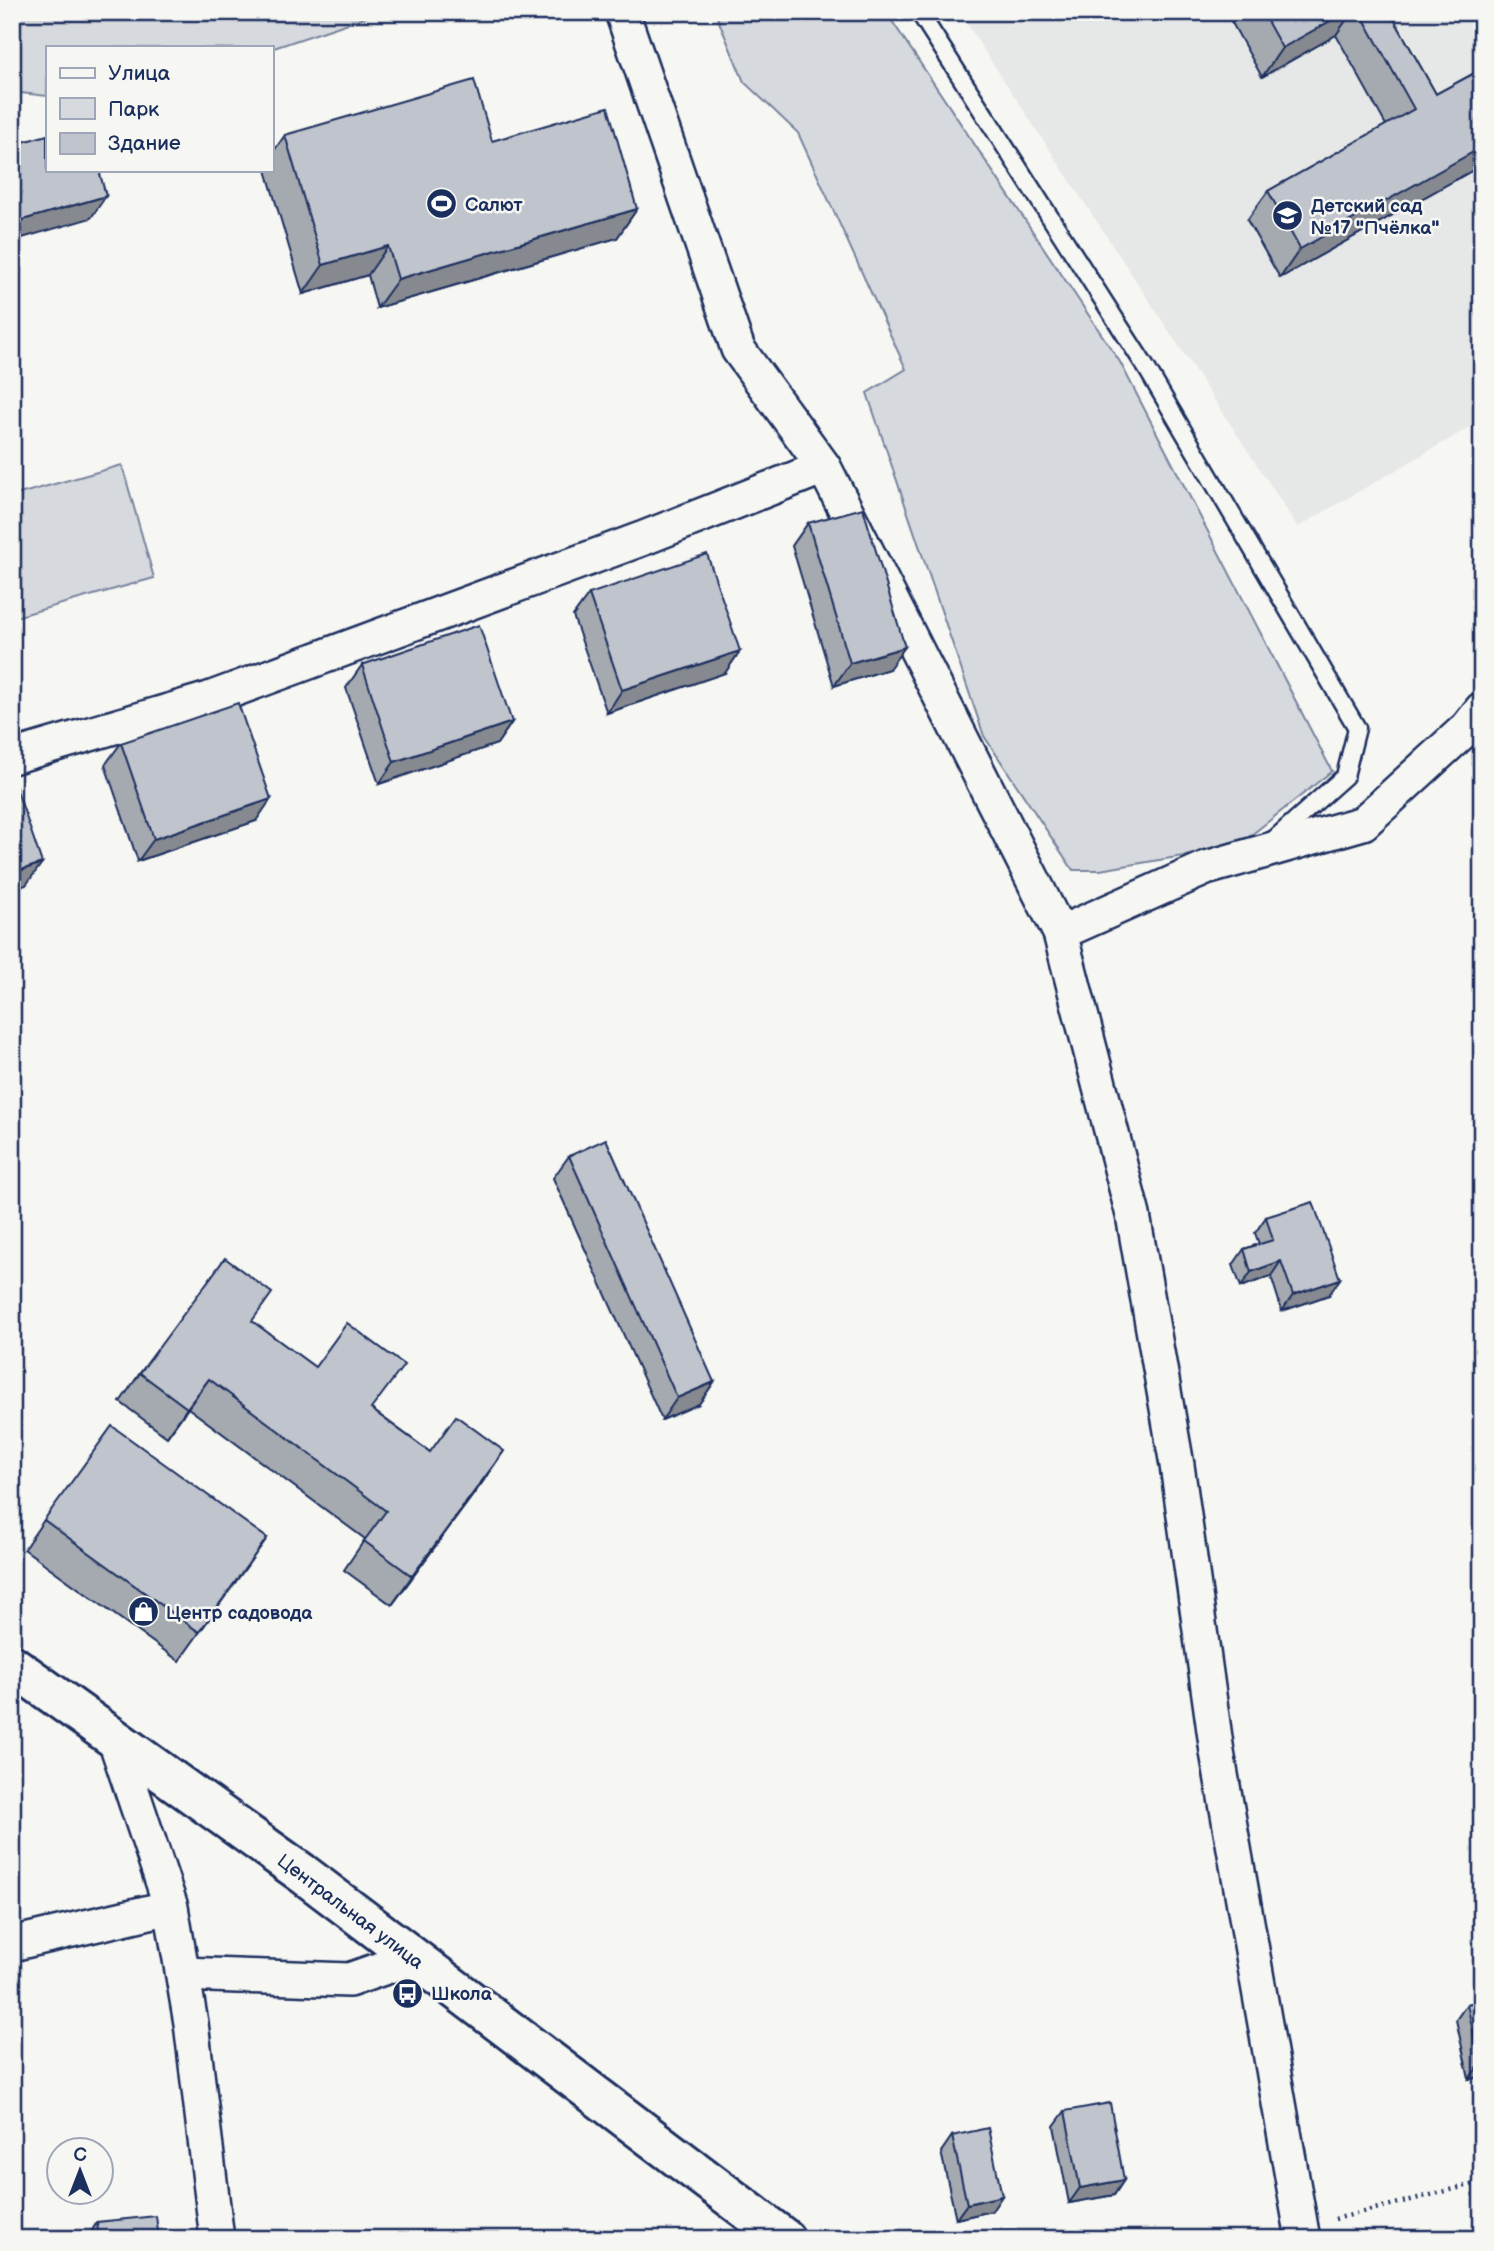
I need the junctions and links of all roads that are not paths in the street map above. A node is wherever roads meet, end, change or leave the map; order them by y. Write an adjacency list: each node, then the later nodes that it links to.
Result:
1 (622, 12): 3 (street)
2 (919, 12): 6 (lane)
3 (824, 467): 5 (street); 7 (street)
4 (1477, 729): 6 (street)
5 (12, 757)
6 (1259, 853): 7 (street)
7 (1060, 933): 14 (street)
8 (12, 1665): 9 (main road, Центральная улица)
9 (115, 1740): 10 (street); 12 (main road, Центральная улица)
10 (171, 1907): 11 (street); 13 (street)
11 (12, 1944)
12 (412, 1958): 13 (street); 16 (main road, Центральная улица)
13 (183, 1974): 15 (street)
14 (1301, 2233)
15 (217, 2239)
16 (785, 2239)

